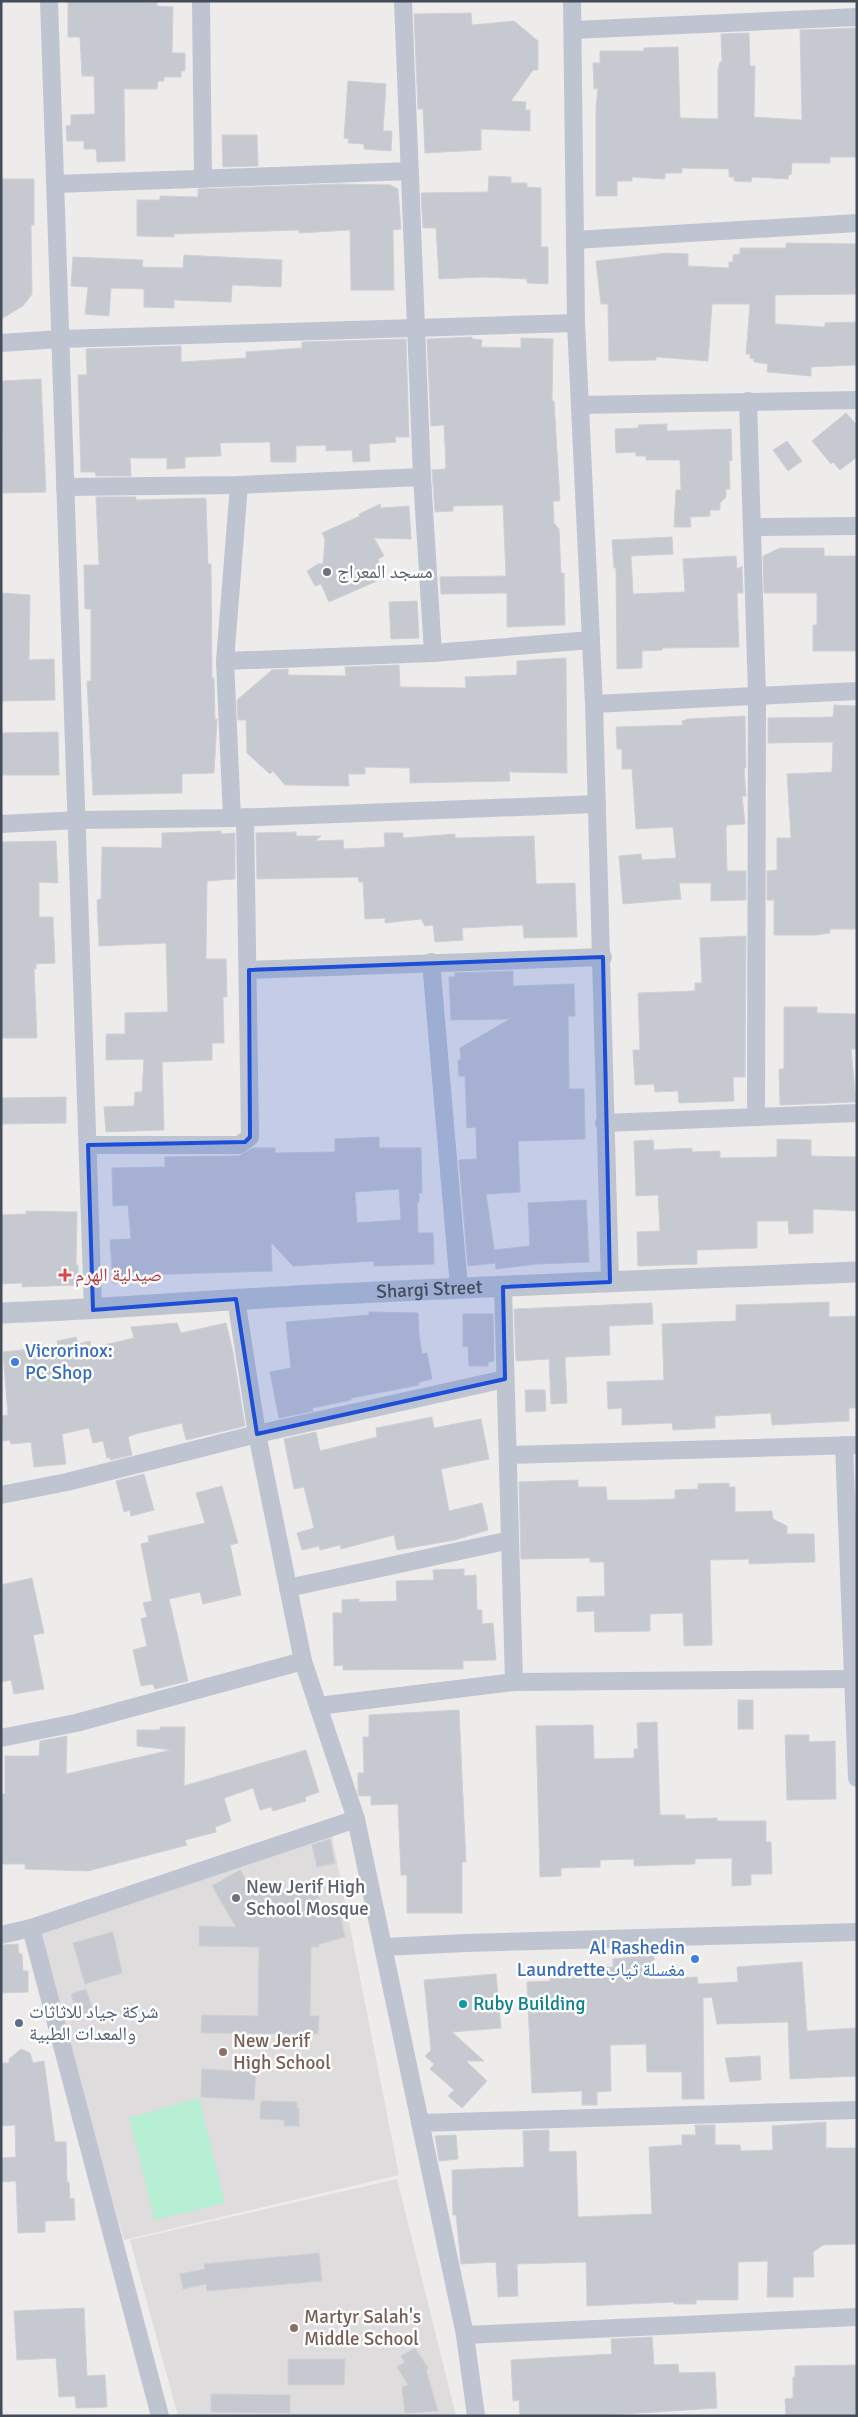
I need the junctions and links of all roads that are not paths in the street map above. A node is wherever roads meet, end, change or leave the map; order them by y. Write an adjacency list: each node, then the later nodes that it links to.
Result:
1 (49, 1): 9 (street)
2 (201, 1): 8 (street)
3 (403, 1): 7 (street)
4 (572, 1): 6 (street)
5 (857, 18): 6 (street)
6 (573, 30): 11 (street)
7 (410, 171): 8 (street); 13 (street)
8 (203, 180): 9 (street)
9 (56, 184): 14 (street)
10 (857, 224): 11 (street)
11 (575, 240): 12 (street)
12 (576, 323): 13 (street); 18 (street)
13 (416, 326): 14 (street); 19 (street)
14 (60, 339): 15 (street); 21 (street)
15 (1, 343)
16 (857, 400): 17 (street)
17 (748, 401): 18 (street); 23 (street)
18 (580, 405): 24 (street)
19 (422, 477): 20 (street); 25 (street)
20 (239, 485): 21 (street); 26 (street)
21 (65, 487): 32 (street)
22 (857, 526): 23 (street)
23 (752, 528): 28 (street)
24 (591, 640): 25 (street); 29 (street)
25 (433, 653): 26 (street)
26 (225, 661): 31 (street)
27 (857, 692): 28 (street)
28 (757, 695): 29 (street); 38 (street)
29 (594, 704): 30 (street)
30 (596, 804): 31 (street); 34 (street)
31 (238, 818): 32 (street); 36 (street)
32 (78, 820): 33 (street); 40 (street)
33 (1, 824)
34 (603, 957): 35 (street); 39 (street)
35 (431, 962): 36 (street); 43 (street)
36 (249, 970): 40 (street)
37 (857, 1113): 38 (street)
38 (756, 1116): 39 (street)
39 (604, 1123): 42 (street)
40 (88, 1145): 46 (street)
41 (857, 1272): 42 (street, Shargi Street)
42 (610, 1282): 44 (street, Shargi Street)
43 (459, 1287): 44 (street, Shargi Street); 45 (street, Shargi Street)
44 (503, 1287): 48 (street)
45 (236, 1299): 46 (street, Shargi Street); 49 (street)
46 (93, 1310): 47 (street, Shargi Street)
47 (1, 1313)
48 (505, 1379): 49 (street); 51 (street)
49 (257, 1434): 52 (street); 54 (street)
50 (851, 1445): 51 (street); 56 (street)
51 (508, 1455): 53 (street)
52 (1, 1495)
53 (510, 1540): 54 (street); 57 (street)
54 (288, 1588): 55 (street)
55 (303, 1661): 58 (street); 59 (street)
56 (853, 1679): 57 (street); 60 (street)
57 (514, 1682): 58 (street)
58 (318, 1706): 61 (street)
59 (1, 1738)
60 (857, 1778)
61 (356, 1819): 62 (street); 65 (street)
62 (31, 1928): 64 (street); 70 (street)
63 (857, 1932): 65 (street)
64 (1, 1936)
65 (384, 1947): 67 (street)
66 (857, 2110): 67 (street)
67 (420, 2123): 69 (street)
68 (857, 2316): 69 (street)
69 (465, 2335): 71 (street)
70 (160, 2416)
71 (476, 2416)

